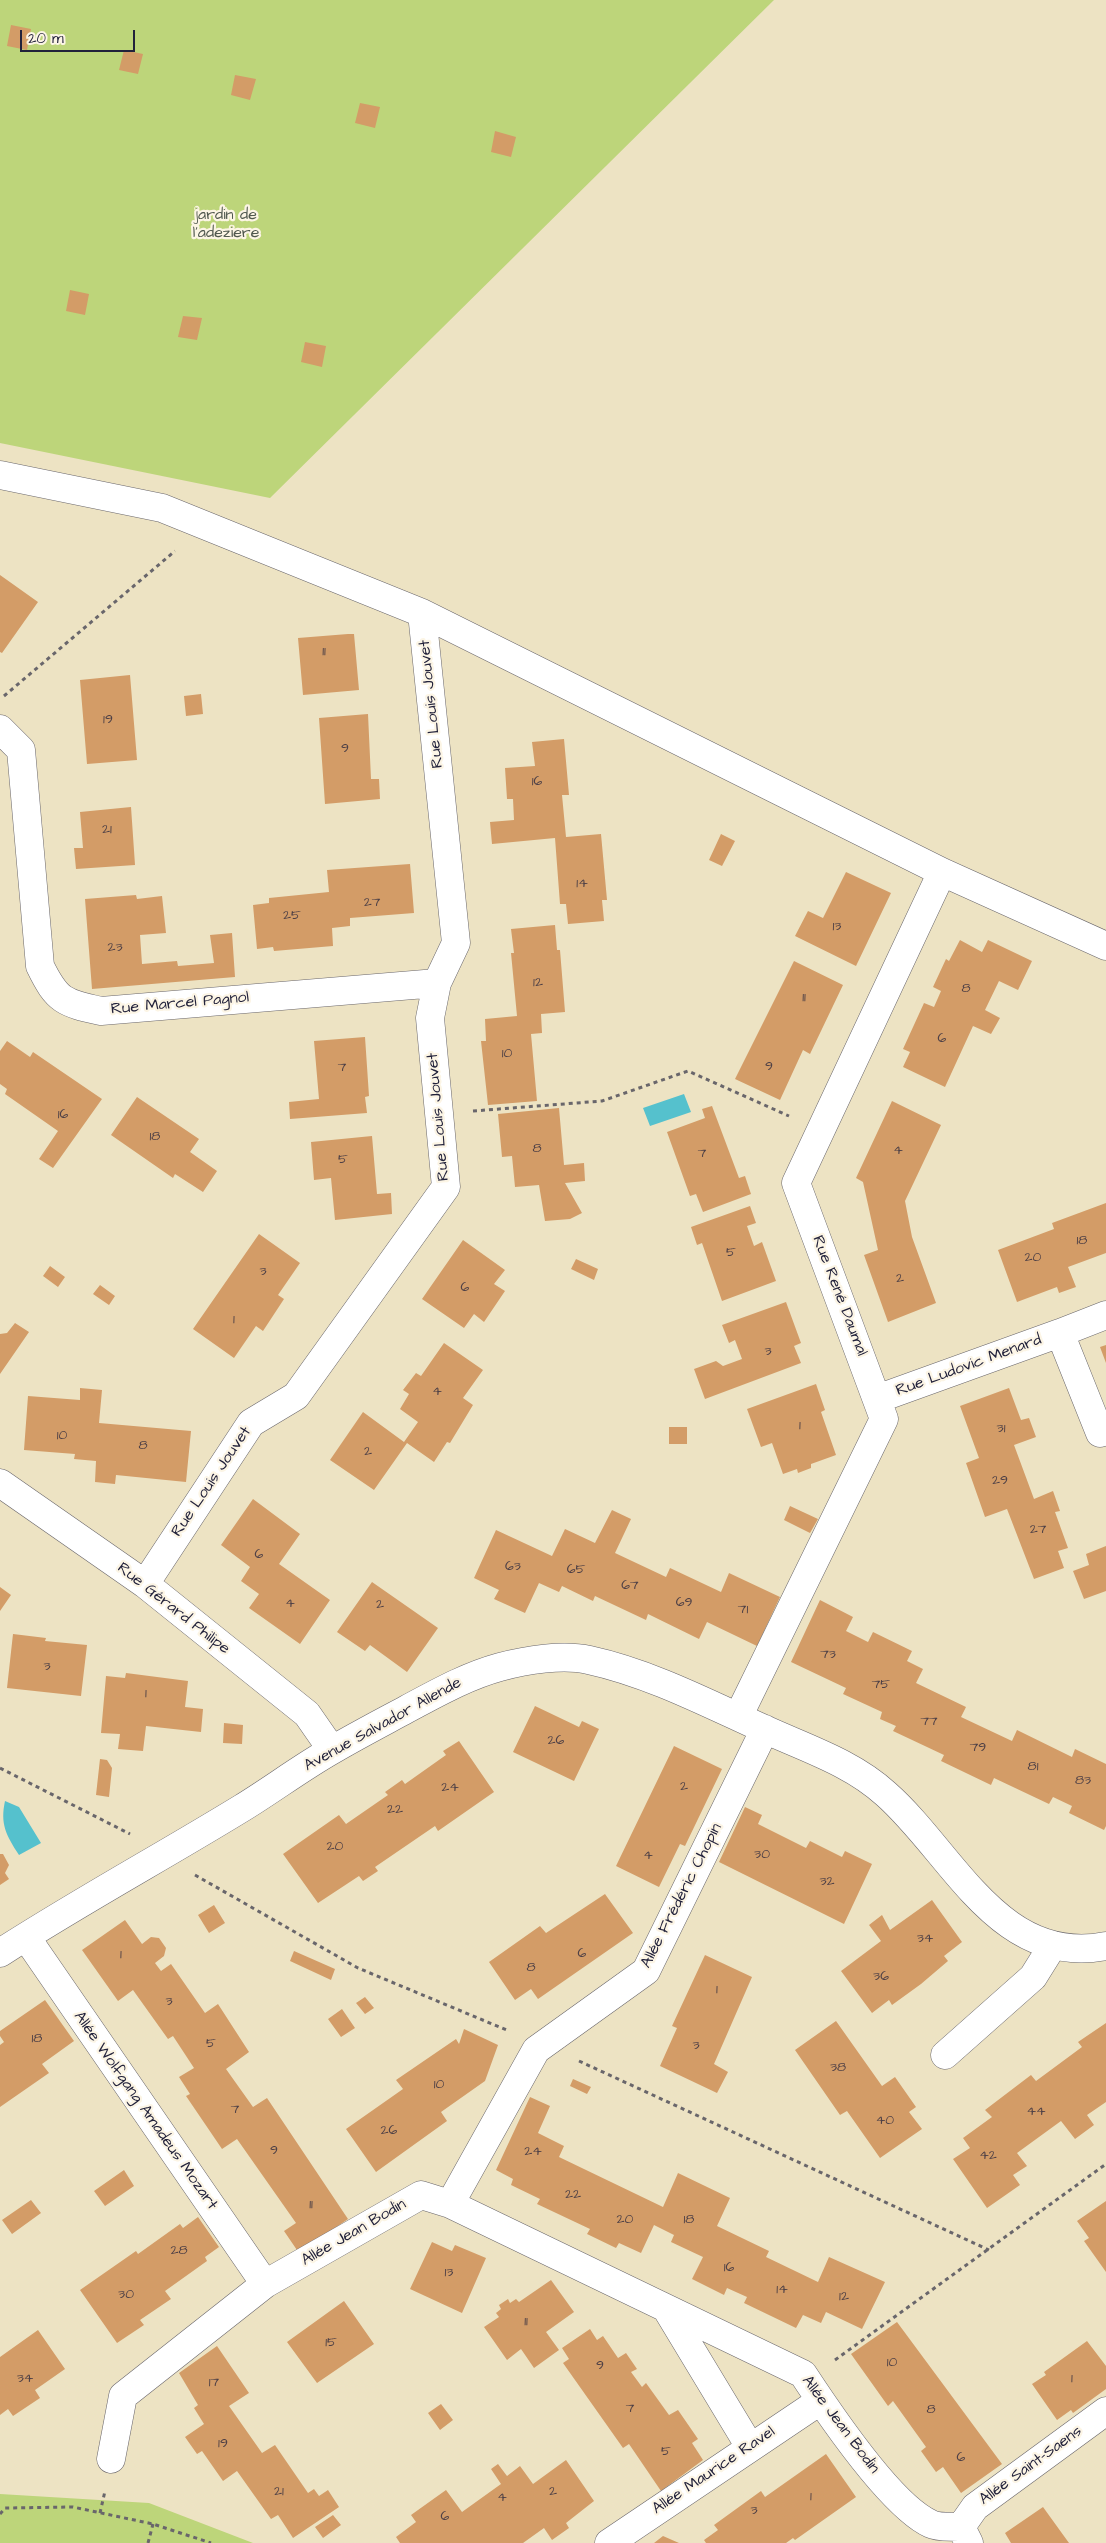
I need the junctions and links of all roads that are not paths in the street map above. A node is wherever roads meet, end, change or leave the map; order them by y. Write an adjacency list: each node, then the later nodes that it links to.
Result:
1 (0, 475): 2 (street)
2 (422, 613): 4 (street); 6 (street, Rue Louis Jouvet)
3 (0, 729): 6 (street, Rue Marcel Pagnol)
4 (942, 872): 5 (street); 9 (street, Rue René Daumal)
5 (1106, 946)
6 (437, 983): 12 (street, Rue Louis Jouvet)
7 (1106, 1315): 8 (street, Rue Ludovic Menard)
8 (1060, 1333): 9 (street, Rue Ludovic Menard); 10 (street, Rue Ludovic Menard)
9 (877, 1399): 13 (street, Rue René Daumal)
10 (1100, 1434)
11 (0, 1483): 12 (street, Rue Gérard Philipe)
12 (145, 1584): 15 (street, Rue Gérard Philipe)
13 (738, 1717): 14 (street, Avenue Salvador Allende); 15 (street, Avenue Salvador Allende)
14 (765, 1729): 17 (street, Avenue Salvador Allende); 21 (street, Allée Frédéric Chopin)
15 (332, 1750): 16 (street, Avenue Salvador Allende)
16 (26, 1937): 19 (street, Avenue Salvador Allende); 22 (street, Allée Wolfgang Amadeus Mozart)
17 (1053, 1945): 18 (street, Avenue Salvador Allende); 20 (street)
18 (1106, 1946)
19 (0, 1953)
20 (945, 2055)
21 (450, 2204): 22 (street, Allée Jean Bodin); 23 (street, Allée Jean Bodin)
22 (265, 2284): 27 (street, Allée Jean Bodin)
23 (666, 2308): 24 (street, Allée Jean Bodin); 26 (street)
24 (813, 2390): 26 (street, Allée Maurice Ravel); 28 (street, Allée Jean Bodin)
25 (1106, 2411): 28 (street, Allée Saint-Saens)
26 (750, 2447): 29 (street, Allée Maurice Ravel)
27 (111, 2459)
28 (965, 2535)
29 (609, 2543)

